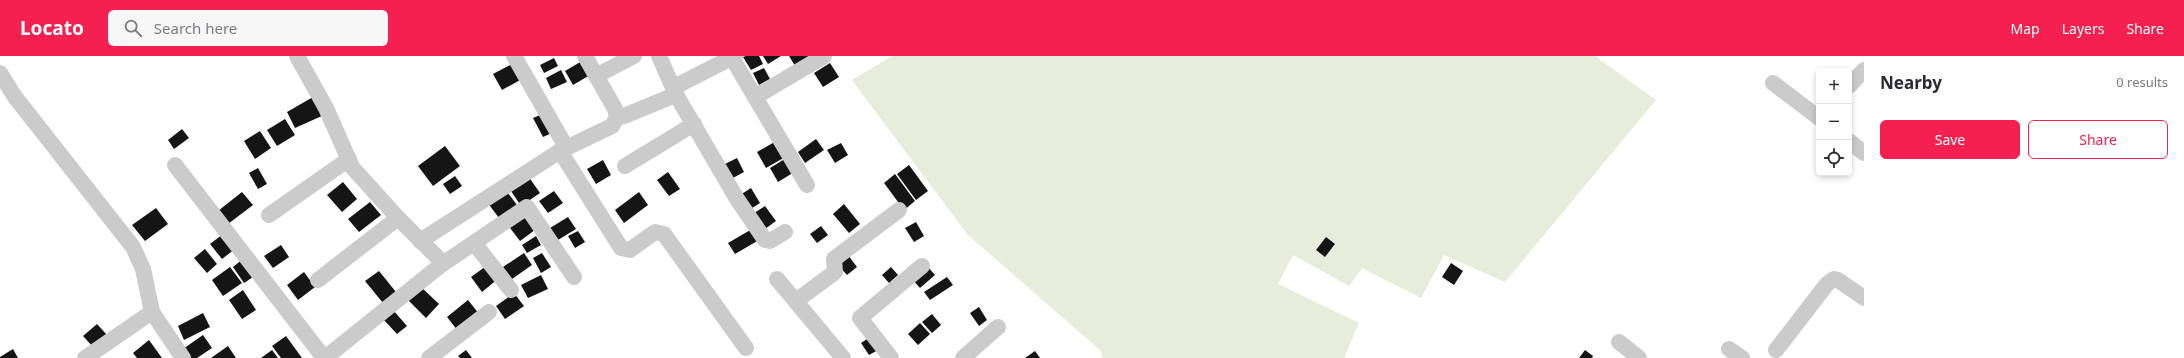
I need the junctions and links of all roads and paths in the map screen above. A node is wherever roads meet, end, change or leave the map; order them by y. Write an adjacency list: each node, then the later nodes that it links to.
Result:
1 (297, 56): 21 (street)
2 (514, 56): 19 (street)
3 (585, 56): 10 (street)
4 (634, 56): 10 (street)
5 (659, 56): 13 (street)
6 (824, 56): 14 (street)
7 (734, 57): 13 (street); 14 (street)
8 (1864, 70): 12 (street)
9 (0, 73): 39 (street)
10 (596, 76): 16 (street)
11 (1774, 83): 15 (street)
12 (1852, 83)
13 (673, 93): 16 (street); 17 (street)
14 (755, 97): 24 (street)
15 (1816, 116)
16 (617, 117): 19 (street)
17 (694, 124): 23 (street); 28 (street)
18 (1852, 143): 20 (street)
19 (563, 149): 29 (street); 43 (street)
20 (1864, 153)
21 (349, 159): 26 (street); 27 (street)
22 (175, 165): 48 (street)
23 (625, 166)
24 (807, 185)
25 (899, 210): 38 (street)
26 (269, 215)
27 (398, 218): 29 (street); 34 (street)
28 (785, 232)
29 (420, 241): 31 (street)
30 (474, 243): 31 (street); 33 (street); 36 (street)
31 (441, 266): 48 (street)
32 (922, 266): 51 (street)
33 (574, 277)
34 (318, 280)
35 (777, 280): 38 (street)
36 (511, 290)
37 (1864, 298): 45 (street)
38 (796, 301): 50 (street)
39 (152, 312): 46 (street); 47 (street)
40 (489, 312): 49 (street)
41 (998, 327): 52 (street)
42 (1619, 342): 53 (street)
43 (746, 348)
44 (1729, 348): 54 (street)
45 (1776, 350)
46 (85, 358)
47 (183, 358)
48 (324, 358)
49 (429, 358)
50 (843, 358)
51 (891, 358)
52 (963, 358)
53 (1639, 358)
54 (1742, 358)

